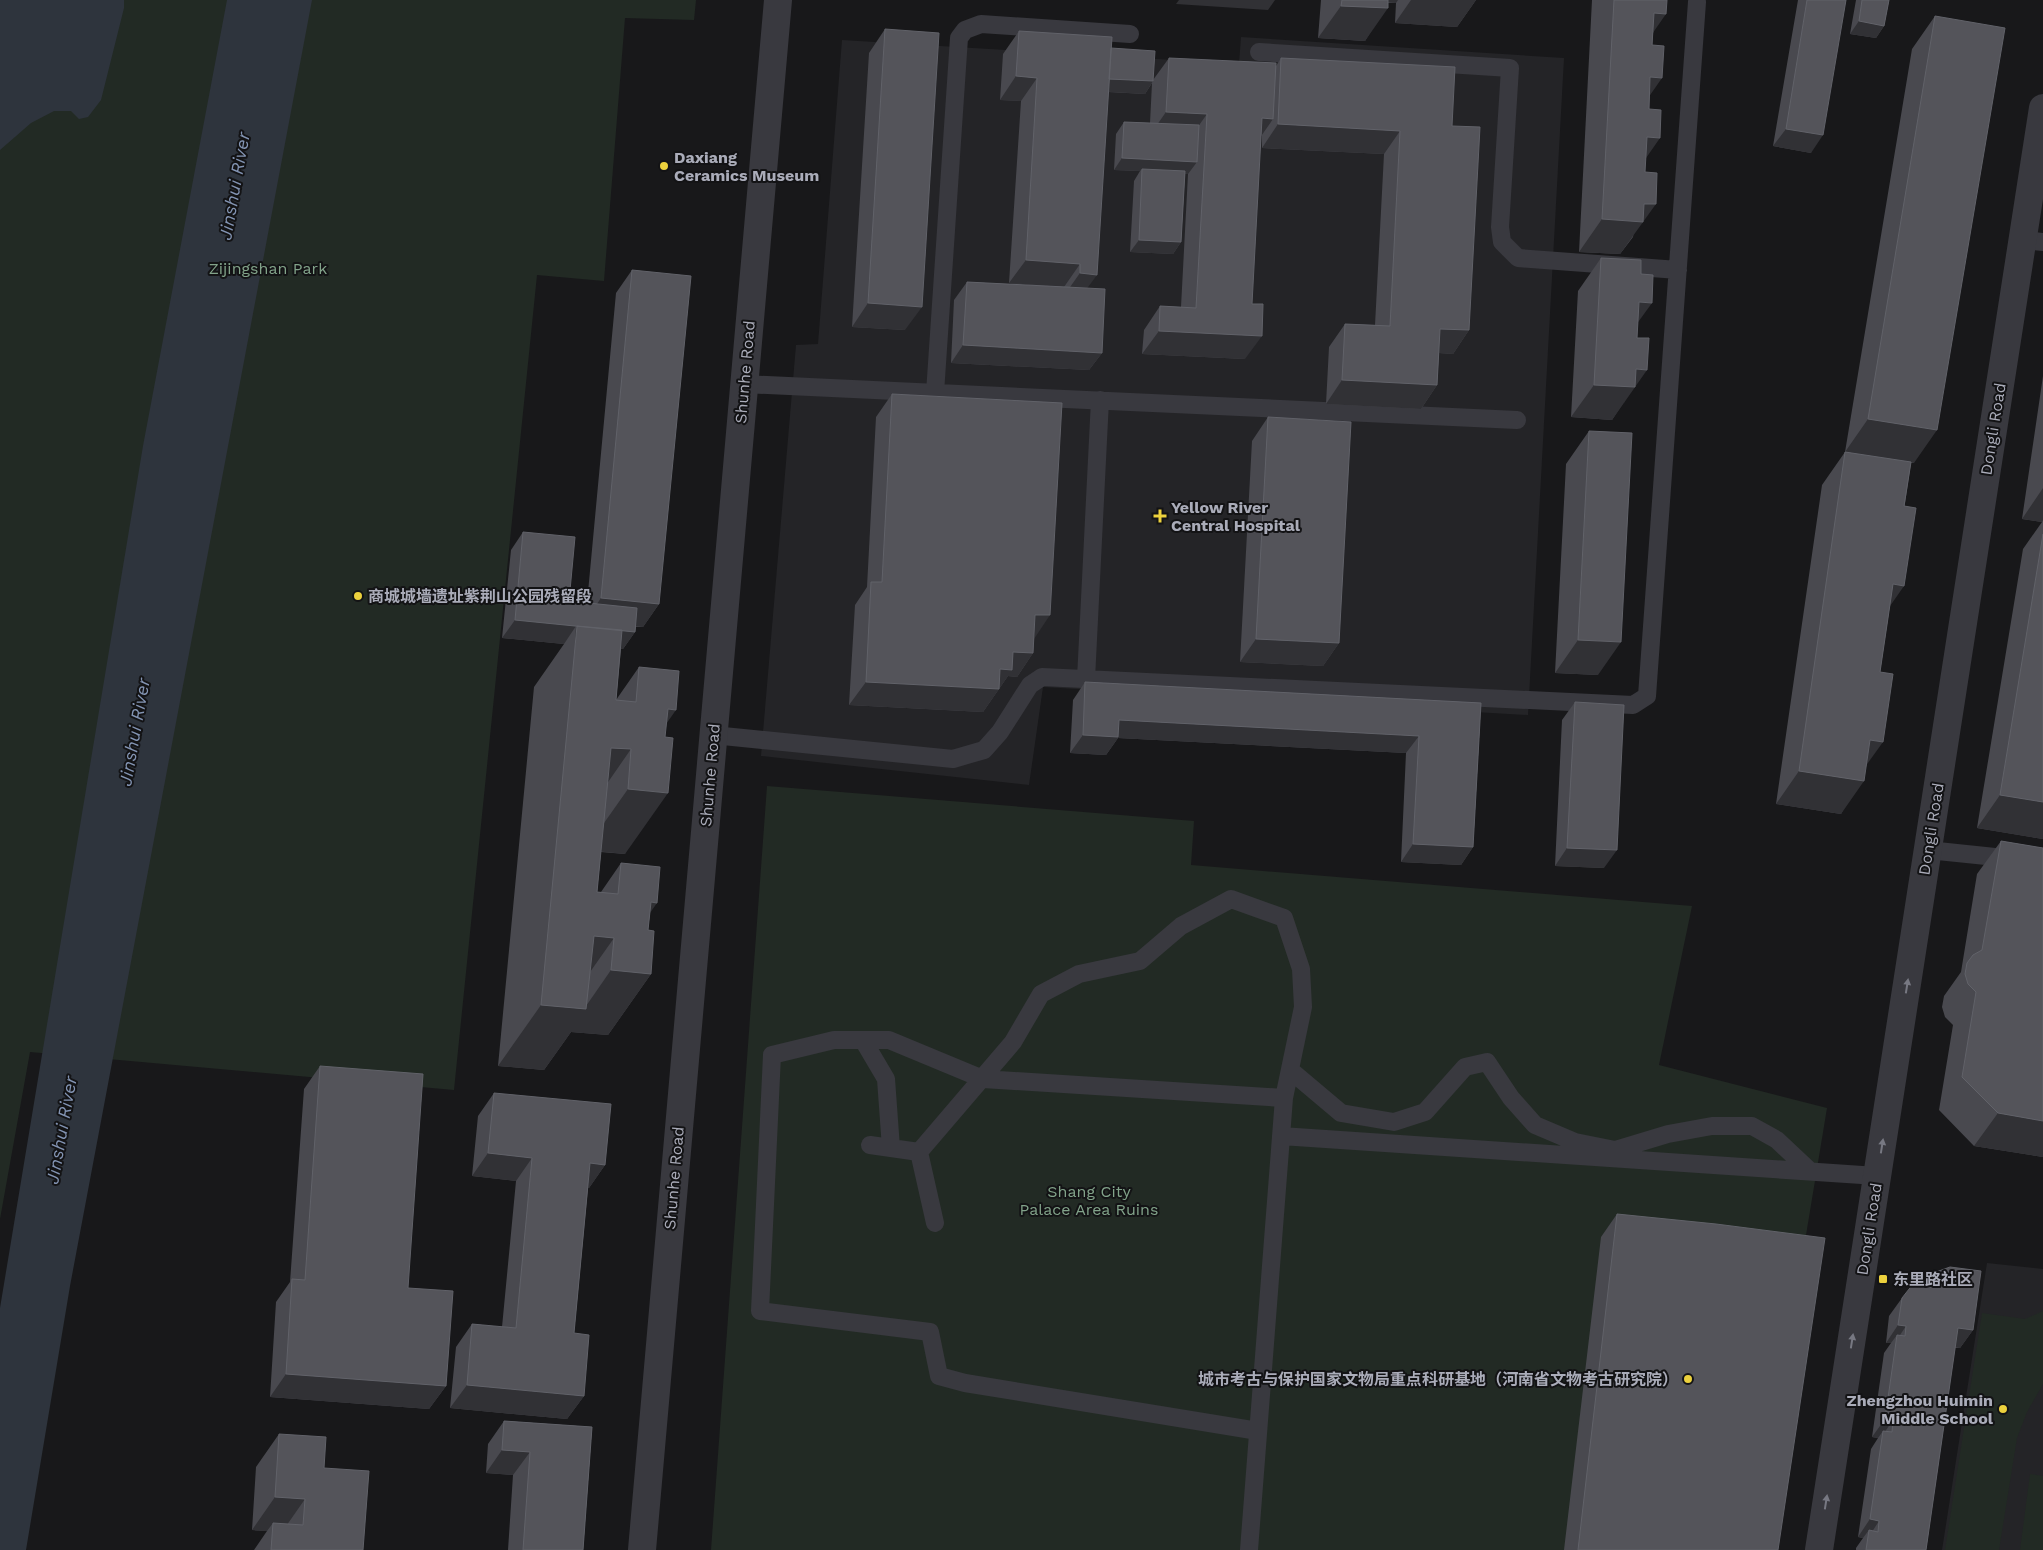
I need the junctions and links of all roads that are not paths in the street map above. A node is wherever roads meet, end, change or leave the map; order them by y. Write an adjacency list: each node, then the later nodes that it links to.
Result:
1 (778, 0): 8 (street, Shunhe Road)
2 (1697, 2): 7 (lane)
3 (1130, 34): 9 (lane)
4 (1259, 52): 7 (lane)
5 (2043, 108): 6 (street, Dongli Road)
6 (2033, 241): 14 (street, Dongli Road)
7 (1678, 270): 12 (lane)
8 (744, 384): 9 (lane); 13 (street, Shunhe Road)
9 (935, 392): 10 (lane)
10 (1100, 400): 11 (lane); 12 (lane)
11 (1517, 420)
12 (1086, 680): 13 (lane)
13 (713, 735): 28 (street, Shunhe Road)
14 (1928, 850): 15 (lane); 25 (street, Dongli Road, one-way to 14)
15 (2043, 862)
16 (864, 1040): 18 (lane); 22 (lane); 27 (lane)
17 (1290, 1070): 18 (lane); 19 (lane); 24 (lane)
18 (983, 1079): 19 (lane); 23 (lane)
19 (1284, 1098): 20 (lane)
20 (1281, 1136): 24 (lane); 27 (lane)
21 (870, 1145): 22 (lane)
22 (890, 1148): 23 (lane)
23 (919, 1152): 26 (lane)
24 (1810, 1171): 25 (lane)
25 (1877, 1176): 30 (street, Dongli Road, one-way to 25)
26 (935, 1223)
27 (1258, 1431): 29 (lane)
28 (642, 1550)
29 (1249, 1550)
30 (1819, 1550)

